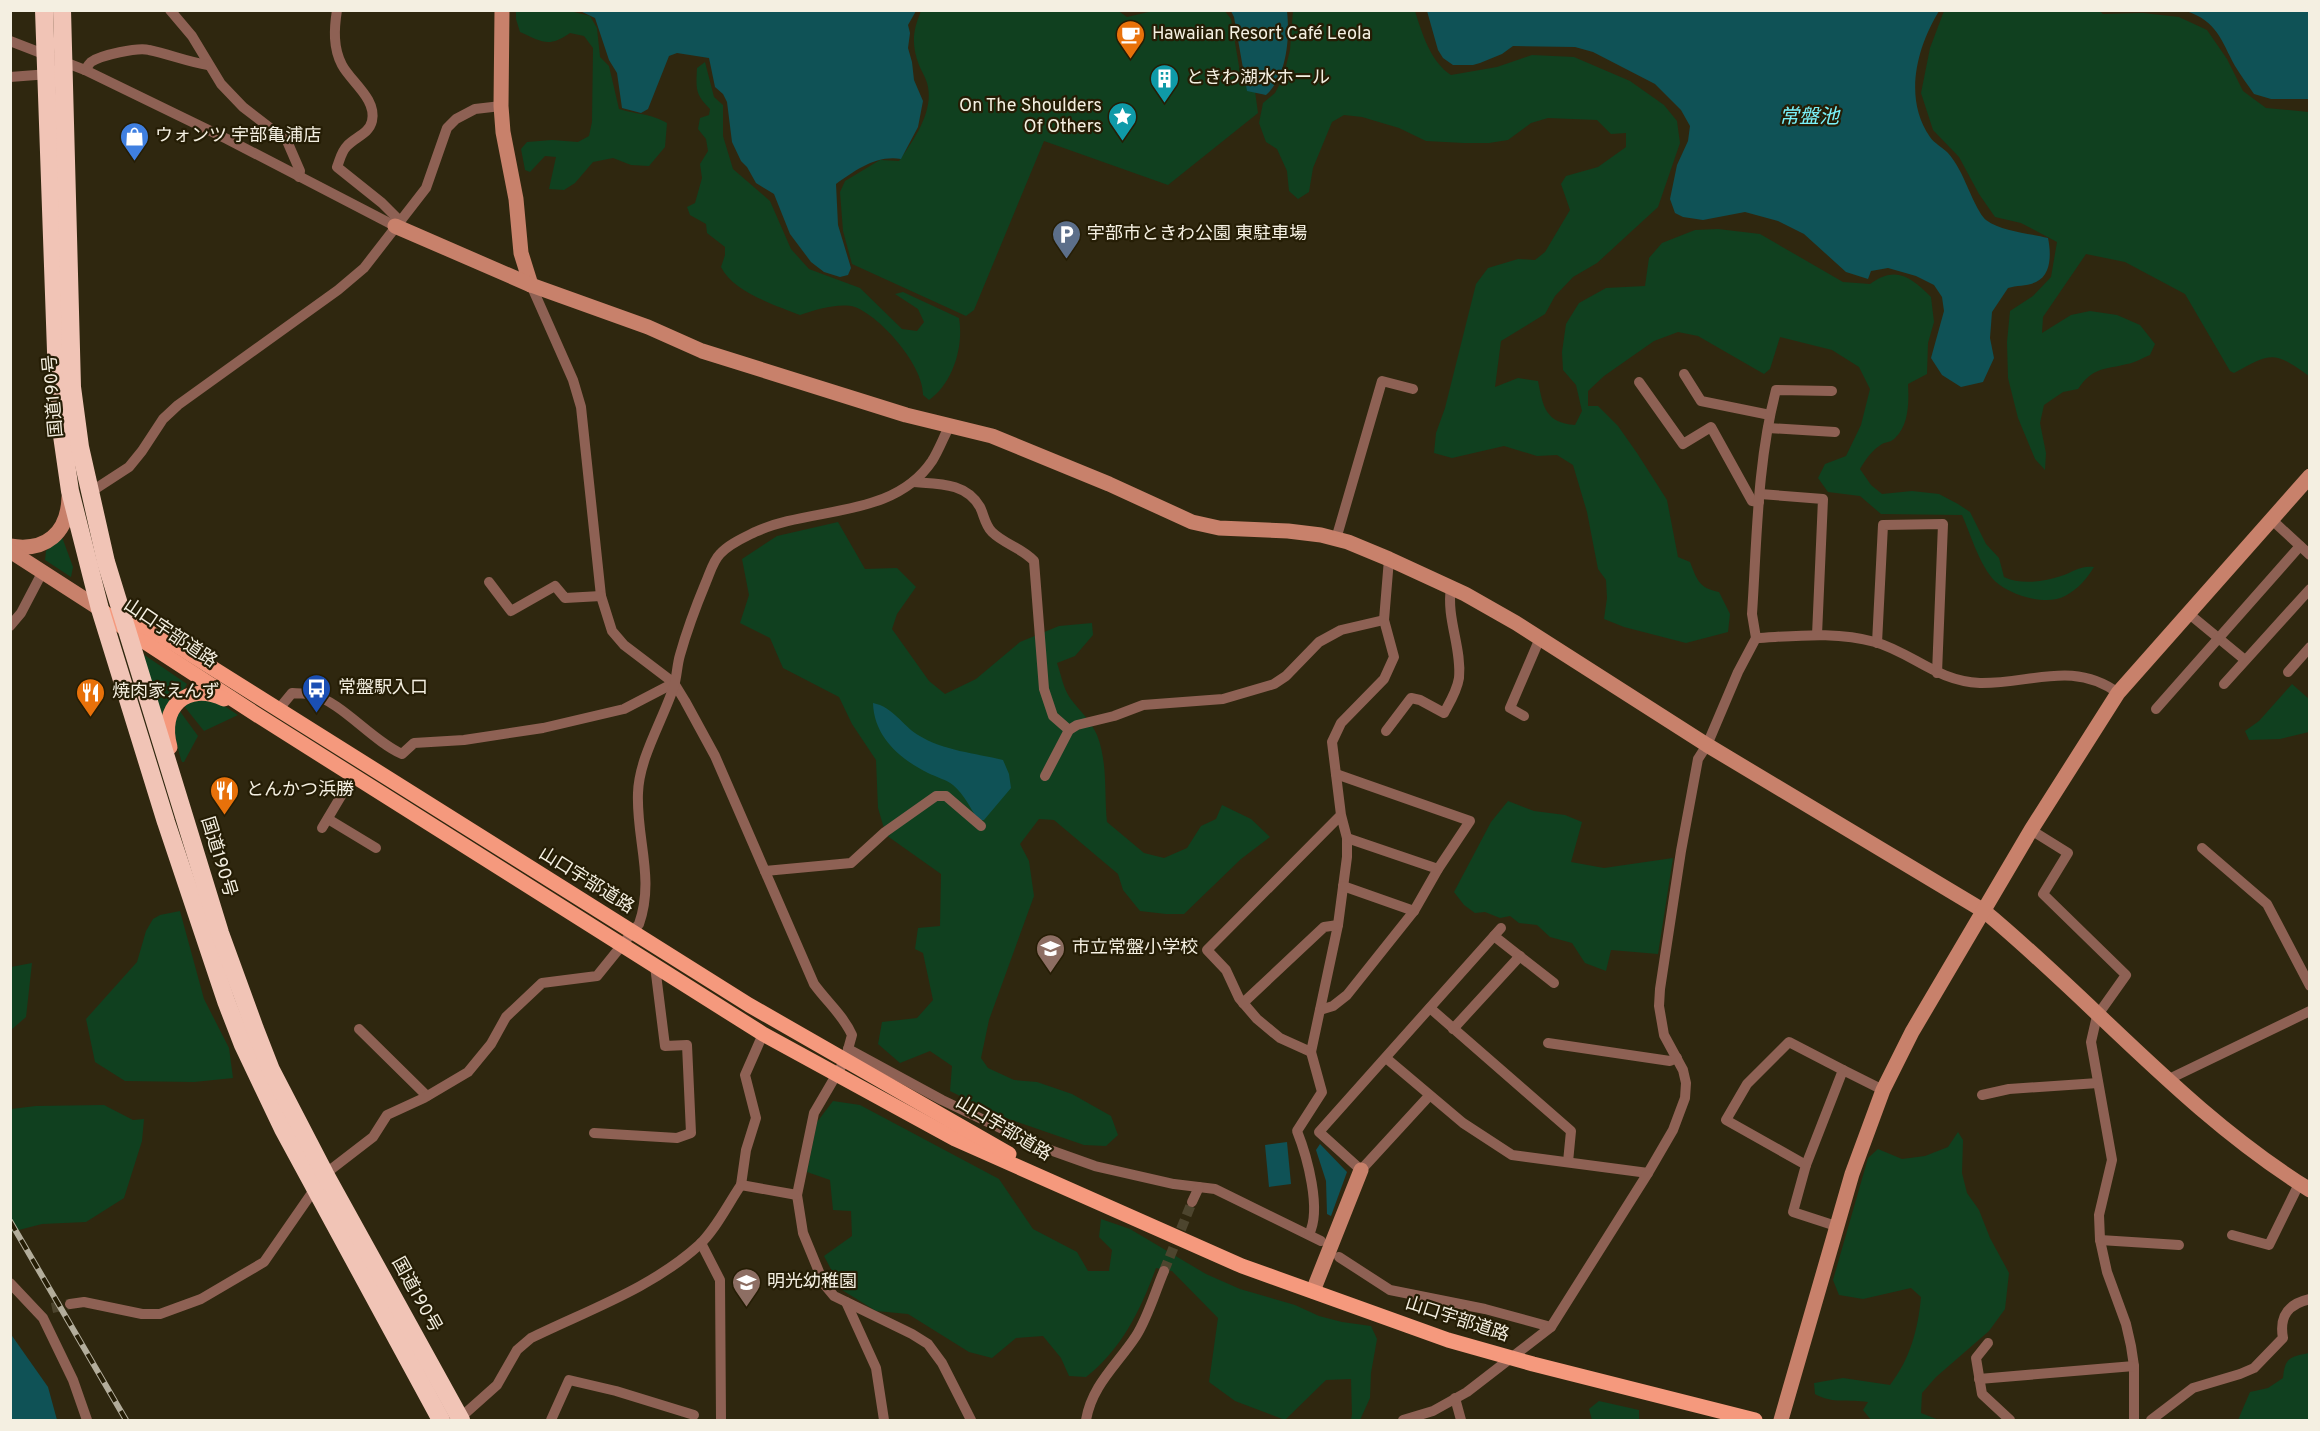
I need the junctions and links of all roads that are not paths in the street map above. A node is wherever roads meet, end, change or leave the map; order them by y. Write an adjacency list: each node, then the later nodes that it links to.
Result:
1 (44, 10): 7 (highway, 国道190号)
2 (62, 10): 9 (highway, 国道190号)
3 (170, 10): 8 (street)
4 (338, 10): 15 (street)
5 (502, 10): 13 (street)
6 (10, 41): 7 (street)
7 (46, 55): 9 (street); 11 (highway, 国道190号)
8 (208, 65): 10 (street); 14 (street)
9 (64, 68): 10 (street); 11 (street); 28 (highway, 国道190号)
10 (85, 70): 14 (street)
11 (46, 74): 12 (street); 27 (highway, 国道190号)
12 (10, 77)
13 (501, 106): 15 (street); 16 (street)
14 (299, 177): 15 (street)
15 (398, 223): 16 (street); 28 (street)
16 (531, 285): 22 (street); 41 (street)
17 (1684, 374): 21 (street)
18 (1639, 382): 29 (street)
19 (1413, 389): 31 (street)
20 (1832, 391): 21 (street)
21 (1770, 415): 23 (street)
22 (950, 424): 26 (street); 31 (street)
23 (1768, 428): 24 (street); 29 (street)
24 (1834, 432)
25 (2310, 476): 30 (street)
26 (913, 482): 56 (street); 63 (street)
27 (70, 491): 32 (street); 42 (highway, 国道190号)
28 (89, 493): 45 (highway, 国道190号)
29 (1760, 498): 47 (street); 49 (street)
30 (2271, 519): 33 (street); 43 (street)
31 (1336, 539): 36 (street)
32 (10, 546)
33 (2300, 546): 35 (street); 50 (street)
34 (10, 551): 37 (street)
35 (2310, 555)
36 (1389, 559): 39 (street); 44 (street)
37 (43, 572): 42 (street); 46 (street)
38 (489, 582): 41 (street)
39 (1451, 588): 48 (street); 64 (street)
40 (2310, 589): 53 (street)
41 (601, 596): 56 (street)
42 (100, 609): 45 (main road, 山口宇部道路); 113 (highway, 国道190号)
43 (2188, 613): 50 (street); 58 (street)
44 (1384, 620): 63 (street); 66 (street)
45 (123, 622): 60 (main road, 山口宇部道路); 61 (main road, 山口宇部道路); 72 (highway, 国道190号)
46 (10, 626)
47 (1817, 634): 49 (street); 51 (street)
48 (1540, 638): 62 (street); 65 (street)
49 (1756, 638): 65 (street)
50 (2220, 639): 53 (street); 59 (street)
51 (1877, 643): 55 (street); 55 (street)
52 (2310, 647): 54 (street)
53 (2245, 660): 57 (street)
54 (2288, 672)
55 (1937, 673): 58 (street)
56 (674, 683): 60 (street); 77 (street); 82 (street)
57 (2224, 684)
58 (2118, 693): 71 (street)
59 (2156, 709)
60 (278, 710): 82 (main road, 山口宇部道路)
61 (254, 713): 67 (main road, 山口宇部道路); 72 (main road)
62 (1524, 716)
63 (1069, 730): 68 (street)
64 (1386, 731)
65 (1707, 745): 79 (street); 99 (street)
66 (1336, 774): 69 (street); 76 (street)
67 (353, 776): 74 (street); 82 (main road, 山口宇部道路)
68 (1045, 776)
69 (1341, 815): 73 (street); 87 (street)
70 (981, 826): 77 (street)
71 (2031, 830): 79 (street); 91 (street)
72 (190, 837): 113 (highway, 国道190号)
73 (1347, 838): 76 (street); 78 (street)
74 (376, 848)
75 (2202, 848): 86 (street)
76 (1438, 869): 80 (street)
77 (765, 871): 97 (street)
78 (1343, 886): 80 (street); 81 (street)
79 (1984, 910): 91 (street); 104 (street)
80 (1414, 911): 89 (street)
81 (1338, 925): 87 (street); 89 (street)
82 (628, 939): 84 (main road, 山口宇部道路); 97 (main road, 山口宇部道路); 106 (street)
83 (1520, 956): 85 (street); 88 (street); 93 (street)
84 (655, 966): 94 (main road, 山口宇部道路); 108 (street)
85 (1554, 983)
86 (2310, 986)
87 (1243, 1003): 96 (street)
88 (1430, 1008): 93 (street); 98 (street)
89 (1320, 1010): 96 (street)
90 (2310, 1011): 102 (street)
91 (2097, 1016): 102 (street); 103 (street)
92 (359, 1029): 106 (street)
93 (1453, 1029): 109 (street)
94 (763, 1034): 101 (main road, 山口宇部道路); 115 (street)
95 (1548, 1043): 99 (street)
96 (1311, 1052): 121 (street)
97 (847, 1054): 101 (street); 114 (main road, 山口宇部道路); 116 (street)
98 (1386, 1058): 107 (street); 111 (street)
99 (1677, 1058): 112 (street)
100 (1843, 1070): 104 (street); 110 (street); 110 (street)
101 (836, 1075): 114 (main road, 山口宇部道路); 118 (street)
102 (2167, 1080): 117 (street)
103 (2098, 1083): 105 (street); 123 (street)
104 (1883, 1090): 120 (street)
105 (1982, 1095)
106 (427, 1096): 113 (street)
107 (1429, 1096): 109 (street); 111 (street)
108 (594, 1133)
109 (1569, 1162): 112 (street)
110 (1806, 1165): 120 (street)
111 (1361, 1170): 130 (street)
112 (1648, 1173): 136 (street)
113 (320, 1181): 133 (street); 142 (highway, 国道190号); 144 (highway, 国道190号)
114 (1058, 1184): 130 (main road, 山口宇部道路)
115 (741, 1185): 118 (street); 125 (street)
116 (1199, 1187): 119 (street); 121 (street)
117 (2304, 1187): 122 (street)
118 (797, 1195): 132 (street)
119 (1192, 1202)
120 (1836, 1226): 153 (street)
121 (1309, 1234): 124 (street)
122 (2232, 1235)
123 (2100, 1240): 126 (street); 138 (street)
124 (1321, 1241)
125 (700, 1243): 142 (street); 146 (street)
126 (2179, 1245)
127 (1339, 1257): 136 (street)
128 (1164, 1271): 149 (street)
129 (10, 1283): 135 (street)
130 (1313, 1291): 152 (main road, 山口宇部道路)
131 (2310, 1299): 156 (street)
132 (846, 1302): 147 (street); 148 (street)
133 (70, 1304)
134 (52, 1308): 135 (street)
135 (40, 1314): 143 (street)
136 (1551, 1327): 140 (street)
137 (1988, 1342): 139 (street)
138 (2134, 1366): 139 (street); 155 (street)
139 (1979, 1379): 154 (street)
140 (1455, 1398): 150 (street); 151 (street)
141 (693, 1415): 145 (street)
142 (460, 1419)
143 (87, 1420)
144 (441, 1420)
145 (551, 1420)
146 (721, 1420)
147 (884, 1420)
148 (970, 1420)
149 (1086, 1420)
150 (1403, 1420)
151 (1461, 1420)
152 (1755, 1420)
153 (1781, 1420)
154 (2010, 1420)
155 (2134, 1420)
156 (2151, 1420)

